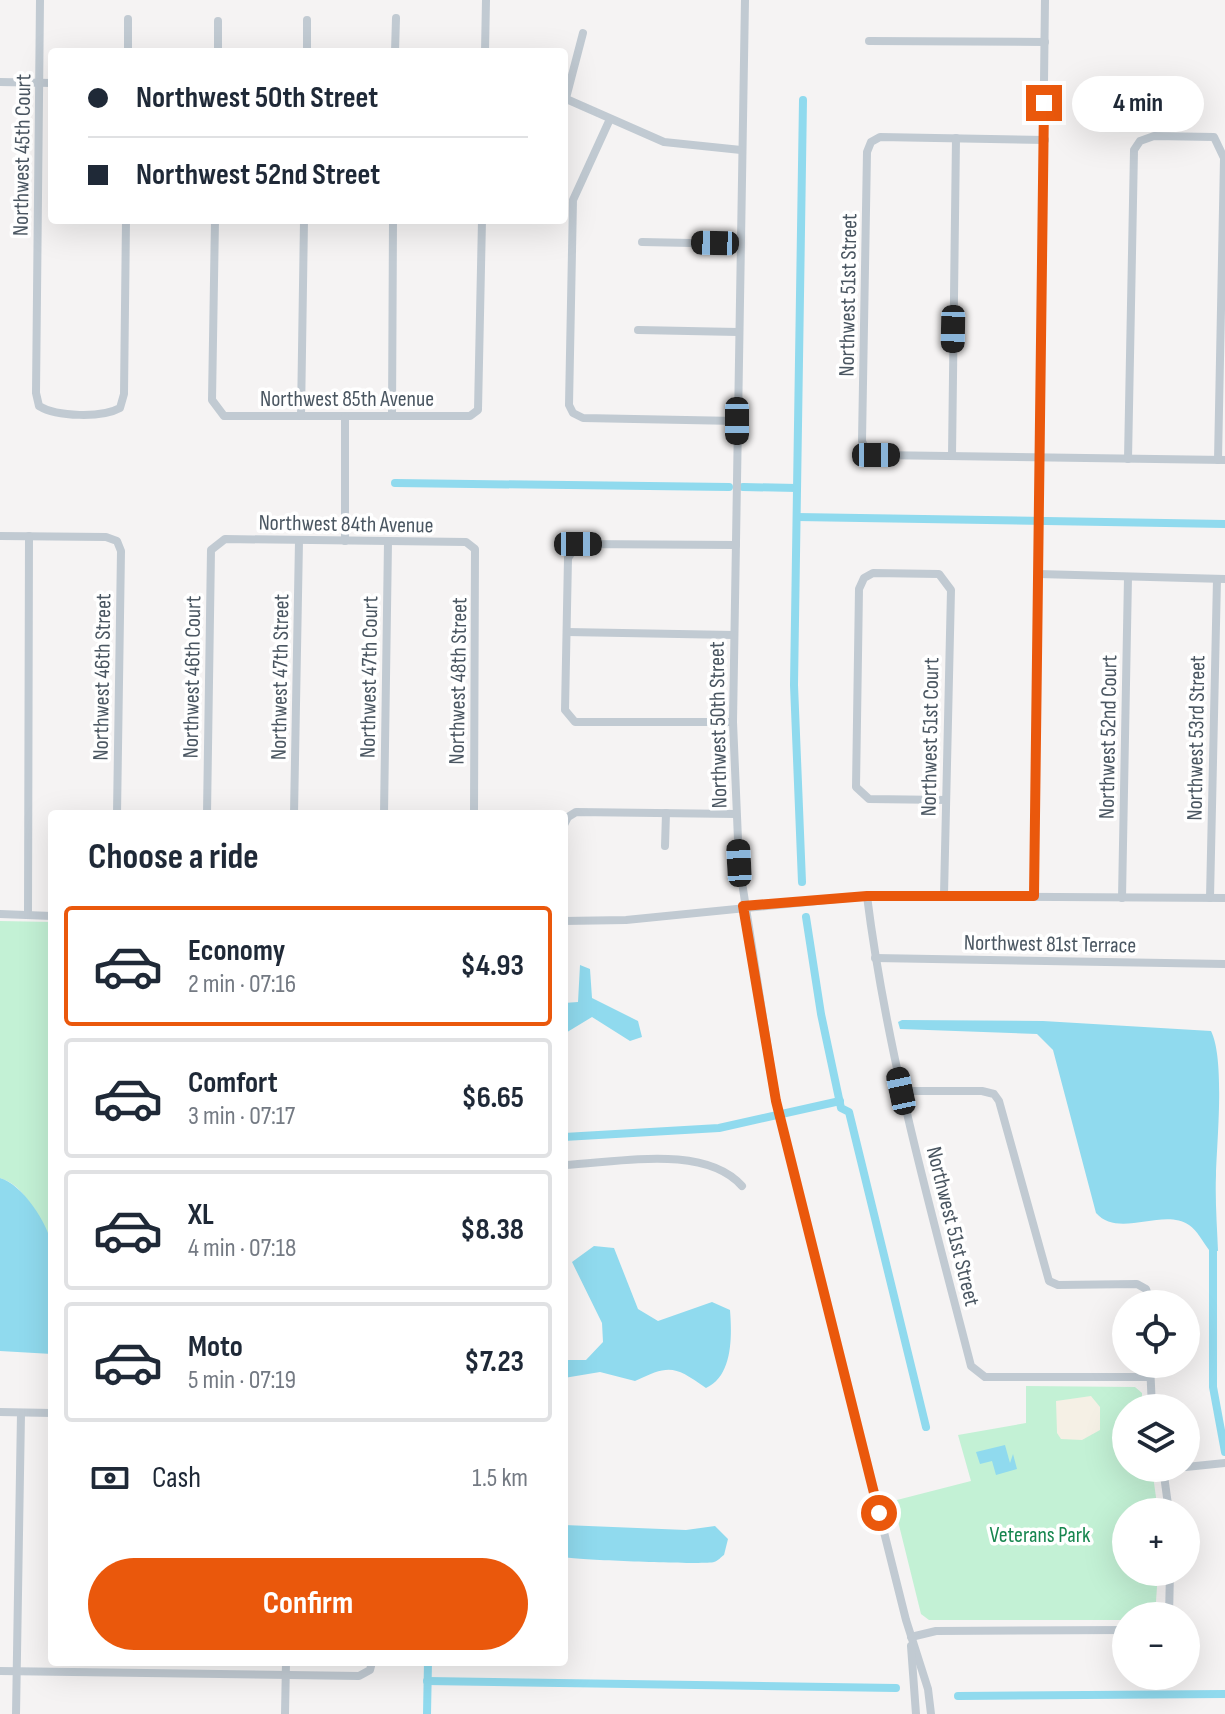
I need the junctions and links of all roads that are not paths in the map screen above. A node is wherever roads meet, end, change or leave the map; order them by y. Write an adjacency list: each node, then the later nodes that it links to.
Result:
1 (40, 0): 18 (street, Northwest 45th Court)
2 (486, 0): 16 (street)
3 (745, 0): 25 (street, Northwest 50th Street)
4 (1045, 0): 11 (street)
5 (396, 18): 15 (street)
6 (128, 19): 12 (street)
7 (307, 20): 14 (street)
8 (218, 21): 13 (street)
9 (583, 33): 20 (street)
10 (869, 41): 11 (street)
11 (1045, 42): 24 (street)
12 (128, 48)
13 (218, 48)
14 (307, 48)
15 (395, 48)
16 (485, 48)
17 (0, 82): 18 (street)
18 (40, 83): 19 (street); 26 (street, Northwest 45th Court)
19 (48, 83)
20 (568, 87)
21 (568, 99): 22 (street)
22 (610, 119): 25 (street); 38 (street)
23 (956, 138): 24 (street); 39 (street); 39 (street, Northwest 51st Street)
24 (1045, 140): 40 (street)
25 (741, 150): 32 (street, Northwest 50th Street)
26 (126, 224)
27 (215, 224): 35 (street, Northwest 85th Avenue)
28 (304, 224): 35 (street)
29 (393, 224): 36 (street)
30 (482, 224): 36 (street, Northwest 85th Avenue)
31 (642, 242): 32 (street)
32 (740, 244): 34 (street, Northwest 50th Street)
33 (638, 330): 34 (street)
34 (738, 332): 38 (street, Northwest 50th Street)
35 (301, 416): 37 (street, Northwest 85th Avenue)
36 (392, 416): 37 (street, Northwest 85th Avenue)
37 (345, 417): 46 (street)
38 (737, 421): 49 (street, Northwest 50th Street)
39 (952, 456): 40 (street)
40 (1040, 458): 41 (street); 51 (street)
41 (1128, 459): 42 (street); 42 (street)
42 (1222, 460)
43 (0, 536): 44 (street)
44 (29, 536): 58 (street, Northwest 46th Street); 75 (street)
45 (299, 541): 46 (street, Northwest 84th Avenue); 48 (street, Northwest 84th Avenue); 60 (street, Northwest 47th Street)
46 (345, 541): 47 (street, Northwest 84th Avenue)
47 (388, 542): 50 (street, Northwest 84th Avenue); 61 (street, Northwest 47th Court)
48 (216, 543): 59 (street, Northwest 46th Court)
49 (736, 545): 54 (street); 55 (street, Northwest 50th Street)
50 (475, 549): 62 (street, Northwest 48th Street)
51 (1038, 574): 52 (street); 69 (street)
52 (1128, 577): 53 (street); 70 (street, Northwest 52nd Court)
53 (1221, 579): 71 (street, Northwest 53rd Street)
54 (567, 632): 55 (street); 56 (street)
55 (734, 635): 56 (street, Northwest 50th Street)
56 (733, 722): 64 (street, Northwest 50th Street)
57 (946, 800): 57 (street, Northwest 51st Court); 67 (street, Northwest 51st Court)
58 (117, 810)
59 (207, 810)
60 (294, 810)
61 (384, 810)
62 (474, 810)
63 (666, 813): 64 (street); 65 (street); 66 (street)
64 (736, 814): 73 (street, Northwest 50th Street)
65 (568, 819)
66 (665, 846)
67 (944, 895): 68 (street); 69 (street)
68 (867, 896): 73 (street); 78 (street, Northwest 51st Street)
69 (1034, 896): 70 (street)
70 (1122, 898): 71 (street)
71 (1210, 898): 72 (street)
72 (1225, 898)
73 (743, 906): 77 (street); 91 (street, Northwest 50th Street)
74 (0, 914): 75 (street)
75 (28, 915): 76 (street)
76 (48, 916)
77 (568, 921)
78 (875, 958): 79 (street, Northwest 81st Terrace); 80 (street, Northwest 51st Street)
79 (1225, 964)
80 (901, 1091): 83 (street); 84 (street, Northwest 51st Street)
81 (568, 1165): 82 (street)
82 (742, 1186)
83 (1146, 1290)
84 (1112, 1377)
85 (0, 1412): 86 (street)
86 (21, 1413): 87 (street); 97 (street)
87 (48, 1413)
88 (1225, 1463): 89 (street)
89 (1200, 1466)
90 (1112, 1630): 91 (street)
91 (911, 1637): 103 (street); 104 (street, Northwest 50th Street)
92 (106, 1666): 98 (street)
93 (195, 1666): 99 (street)
94 (286, 1666): 100 (street)
95 (371, 1666): 100 (street)
96 (0, 1671): 97 (street)
97 (17, 1671): 98 (street); 101 (street)
98 (106, 1672): 99 (street)
99 (195, 1673): 100 (street)
100 (286, 1675): 102 (street)
101 (16, 1714)
102 (285, 1714)
103 (916, 1714)
104 (931, 1714)

